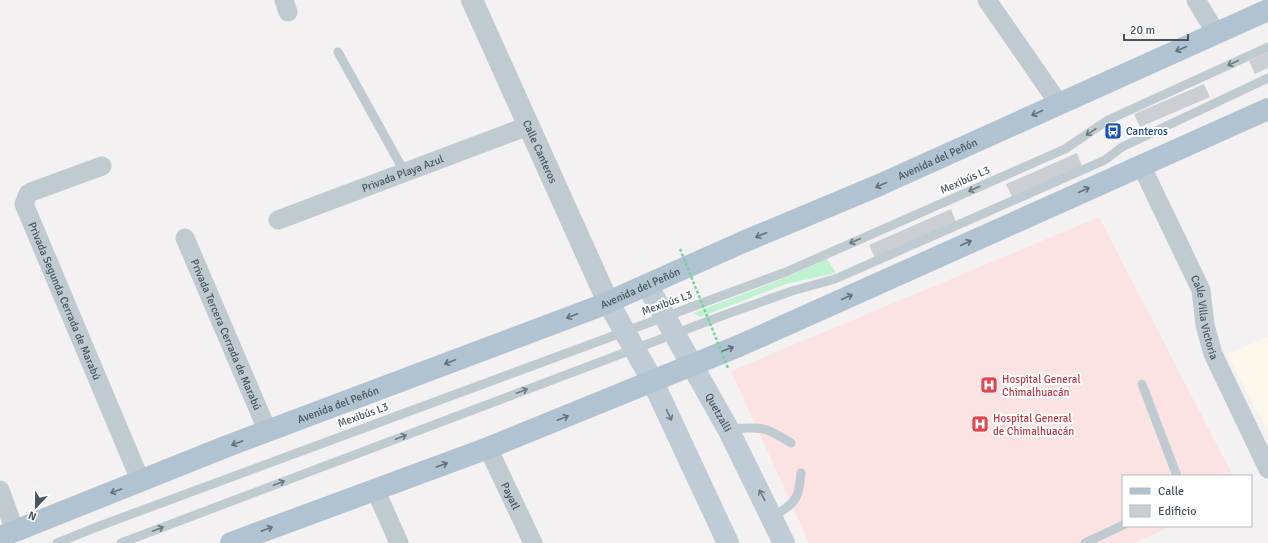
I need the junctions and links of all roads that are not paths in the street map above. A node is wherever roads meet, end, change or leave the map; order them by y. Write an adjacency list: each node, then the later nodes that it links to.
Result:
1 (472, 0): 11 (street, Calle Canteros)
2 (987, 0): 9 (street)
3 (1196, 0): 5 (street)
4 (1268, 10): 5 (main road, Avenida del Peñón)
5 (1216, 33): 9 (main road, Avenida del Peñón, one-way to 9)
6 (1268, 47): 19 (lane, Mexibús L3, one-way to 19)
7 (338, 52): 14 (lane)
8 (1268, 78): 19 (lane, Mexibús L3)
9 (1058, 104): 17 (main road, Avenida del Peñón, one-way to 17)
10 (1268, 108): 12 (main road)
11 (528, 126): 14 (street, Privada Playa Azul); 18 (street, Calle Canteros)
12 (1141, 164): 21 (main road, one-way to 12); 28 (street, Calle Villa Victoria)
13 (102, 166): 31 (street, Privada Segunda Cerrada de Marabú)
14 (405, 173): 15 (street, Privada Playa Azul)
15 (278, 220)
16 (186, 238): 25 (street, Privada Tercera Cerrada de Marabú)
17 (647, 285): 18 (main road, Avenida del Peñón); 19 (main road, Quetzalli)
18 (608, 302): 20 (main road); 25 (main road, Avenida del Peñón, one-way to 25)
19 (669, 325): 20 (lane, Mexibús L3); 20 (lane, Mexibús L3); 21 (main road, Quetzalli)
20 (629, 340): 22 (main road); 38 (lane, Mexibús L3); 39 (lane, Mexibús L3, one-way to 20)
21 (692, 363): 22 (main road); 24 (main road, Quetzalli)
22 (652, 380): 27 (main road, one-way to 22); 42 (main road, one-way to 42)
23 (1142, 384): 30 (lane)
24 (728, 429): 26 (lane); 34 (main road, Quetzalli, one-way to 24)
25 (268, 432): 31 (main road, Avenida del Peñón, one-way to 31)
26 (791, 443)
27 (488, 448): 32 (main road, one-way to 27); 41 (street, Payatl)
28 (1268, 469)
29 (801, 473): 34 (lane)
30 (1177, 475)
31 (141, 482): 36 (main road, Avenida del Peñón, one-way to 36)
32 (375, 489): 37 (main road, one-way to 32); 40 (street)
33 (0, 490): 36 (street)
34 (773, 517): 43 (main road, Quetzalli)
35 (1122, 525): 44 (lane)
36 (7, 534)
37 (243, 541)
38 (57, 543)
39 (121, 543)
40 (399, 543)
41 (533, 543)
42 (728, 543)
43 (784, 543)
44 (1085, 543)

